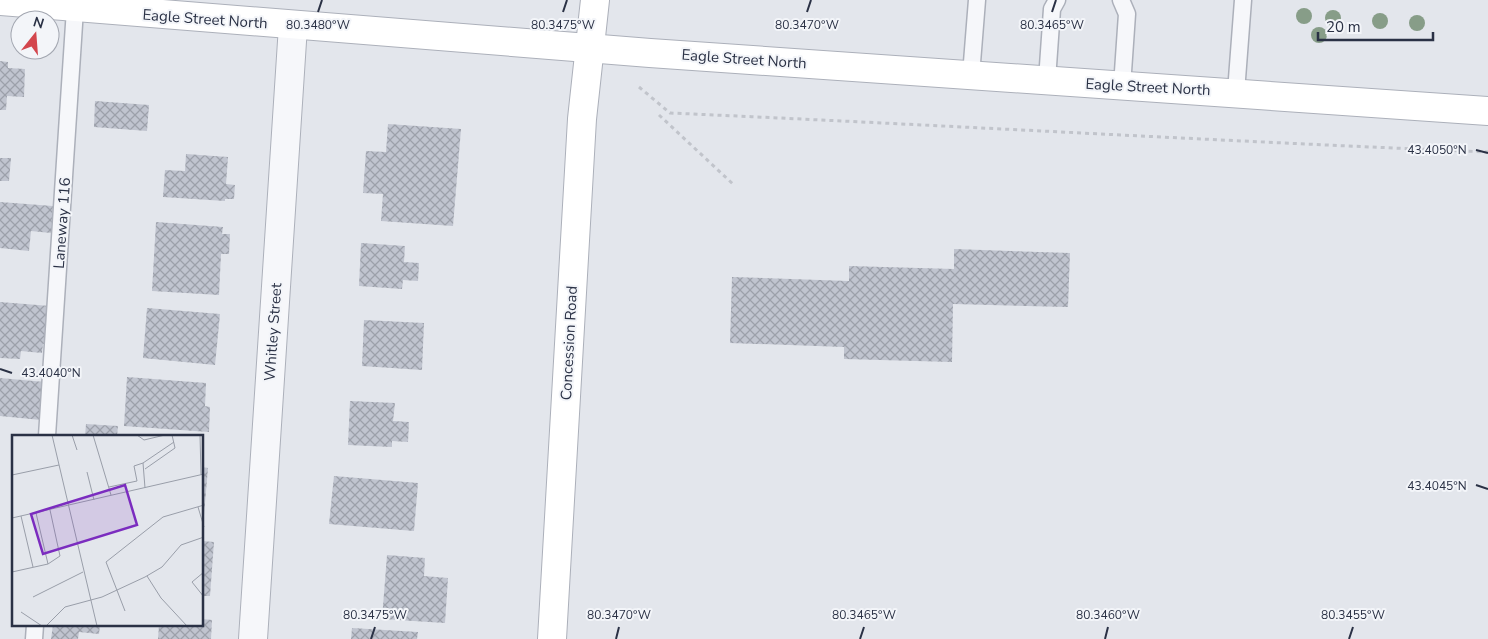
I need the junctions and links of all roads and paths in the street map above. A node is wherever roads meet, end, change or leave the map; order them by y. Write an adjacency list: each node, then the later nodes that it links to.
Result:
1 (595, 0): 9 (main road, Concession Road)
2 (977, 0): 10 (lane)
3 (1057, 0): 11 (lane)
4 (1121, 0): 13 (lane)
5 (1243, 0): 14 (lane)
6 (0, 1): 7 (main road, Eagle Street North)
7 (76, 9): 8 (main road, Eagle Street North); 19 (lane, Laneway 116)
8 (293, 26): 9 (main road, Eagle Street North); 22 (street, Whitley Street)
9 (590, 48): 10 (main road, Eagle Street North); 23 (main road, Concession Road)
10 (971, 75): 11 (main road, Eagle Street North)
11 (1047, 80): 13 (main road, Eagle Street North)
12 (635, 84): 17 (path)
13 (1122, 86): 14 (main road, Eagle Street North)
14 (1236, 92): 15 (main road, Eagle Street North)
15 (1488, 110)
16 (659, 114): 18 (path)
17 (1488, 152)
18 (734, 184)
19 (47, 435)
20 (35, 626): 21 (lane)
21 (34, 639)
22 (253, 639)
23 (552, 639)

